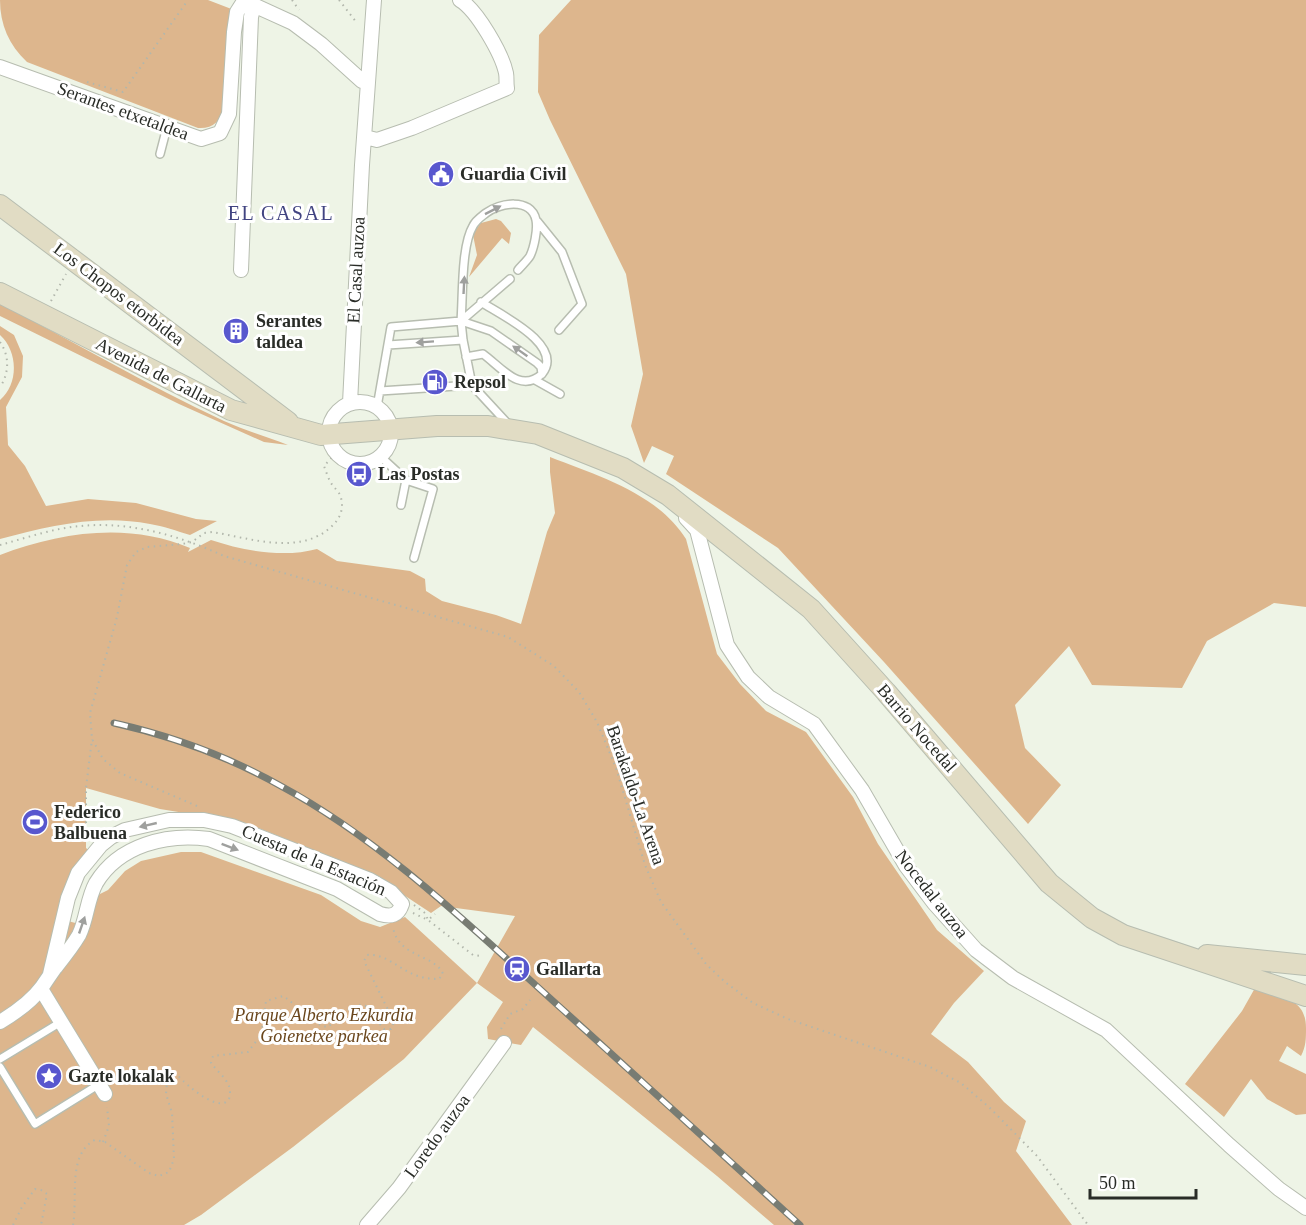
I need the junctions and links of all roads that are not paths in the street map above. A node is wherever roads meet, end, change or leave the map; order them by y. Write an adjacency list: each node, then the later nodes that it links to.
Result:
1 (374, 0): 5 (street, El Casal auzoa)
2 (460, 0): 7 (street)
3 (247, 2): 5 (street); 6 (street, Serantes etxetaldea); 11 (street)
4 (0, 67): 6 (street, Serantes etxetaldea)
5 (368, 82): 7 (street, El Casal auzoa)
6 (167, 127): 8 (lane)
7 (365, 137): 27 (street, El Casal auzoa)
8 (160, 154)
9 (0, 205): 23 (street, Los Chopos etorbidea)
10 (537, 221): 12 (lane); 16 (lane, one-way to 10); 17 (lane)
11 (241, 270)
12 (518, 270)
13 (510, 279): 15 (lane)
14 (0, 293): 29 (street, Avenida de Gallarta)
15 (481, 302): 16 (lane); 21 (lane)
16 (461, 321): 18 (lane); 19 (lane); 21 (lane, one-way to 16)
17 (559, 330)
18 (463, 340): 19 (lane, one-way to 19); 20 (lane)
19 (388, 345): 25 (lane)
20 (466, 357): 22 (lane); 24 (lane)
21 (542, 374): 22 (lane)
22 (535, 380): 26 (lane)
23 (237, 382): 29 (street); 30 (street, Los Chopos etorbidea)
24 (472, 385): 25 (lane); 31 (lane)
25 (380, 391): 28 (lane)
26 (560, 394)
27 (350, 404): 28 (street); 33 (street)
28 (377, 406): 32 (street)
29 (231, 410): 30 (street, Avenida de Gallarta)
30 (296, 428): 33 (street, Avenida de Gallarta)
31 (513, 429): 32 (street, Avenida de Gallarta); 36 (street, Barrio Nocedal)
32 (392, 430): 33 (street, Avenida de Gallarta); 34 (street)
33 (329, 434): 34 (street)
34 (381, 457): 35 (lane)
35 (406, 480): 37 (lane); 38 (lane)
36 (668, 495): 39 (street, Barrio Nocedal); 50 (street, Nocedal auzoa)
37 (400, 505)
38 (414, 558)
39 (1169, 951): 40 (street, Barrio Nocedal); 43 (street, Barrio Nocedal)
40 (1306, 965)
41 (51, 974): 41 (street, Cuesta de la Estación, one-way to 41); 42 (street, Cuesta de la Estación)
42 (41, 989): 44 (street, Cuesta de la Estación); 45 (street)
43 (1306, 996)
44 (0, 1022)
45 (61, 1022): 47 (lane); 49 (street)
46 (504, 1043): 51 (street, Loredo auzoa)
47 (0, 1059)
48 (0, 1067): 49 (lane)
49 (101, 1089)
50 (1306, 1208)
51 (367, 1225)

